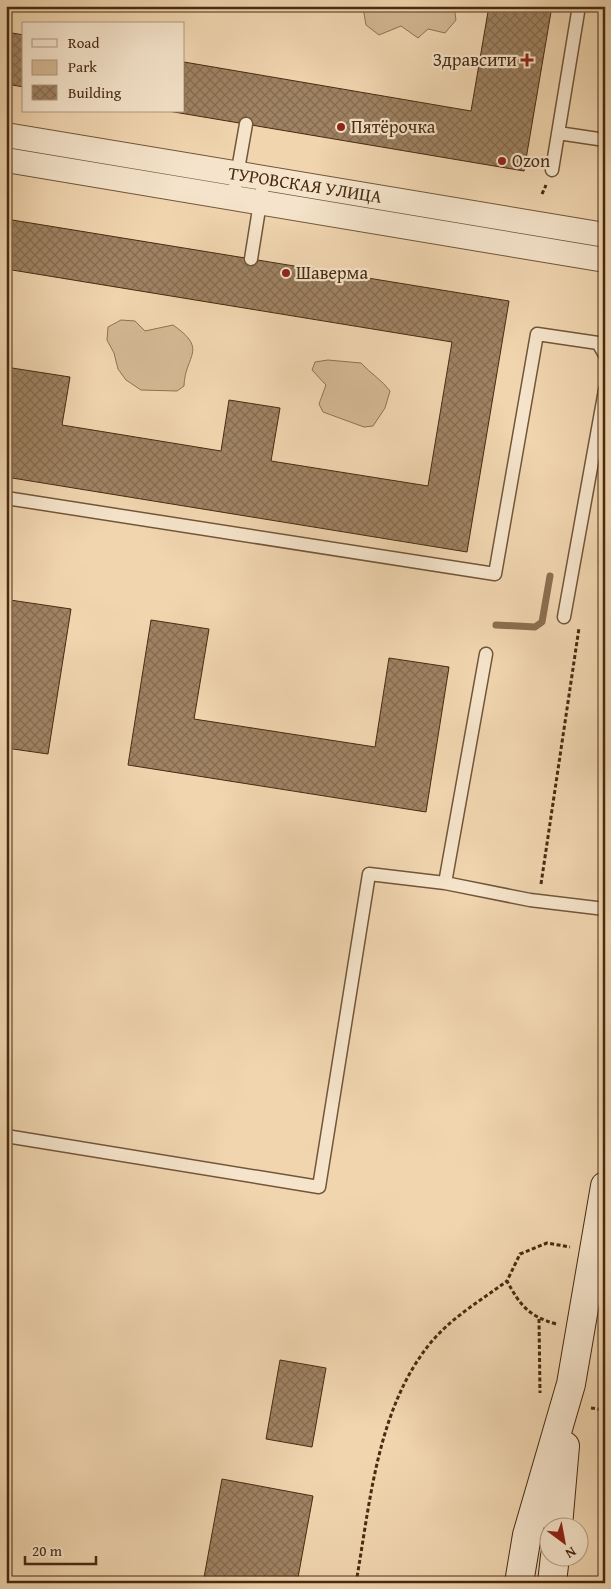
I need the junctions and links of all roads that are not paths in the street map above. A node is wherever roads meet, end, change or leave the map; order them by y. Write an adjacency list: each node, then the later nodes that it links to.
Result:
1 (579, 6): 3 (lane)
2 (246, 124): 8 (lane)
3 (558, 132): 5 (lane); 7 (lane)
4 (6, 135): 8 (street, ТУРОВСКАЯ УЛИЦА)
5 (605, 140)
6 (6, 160): 10 (street, ТУРОВСКАЯ УЛИЦА)
7 (552, 170)
8 (237, 173): 9 (street, ТУРОВСКАЯ УЛИЦА); 10 (lane)
9 (264, 178): 11 (lane); 12 (street, ТУРОВСКАЯ УЛИЦА)
10 (233, 198): 11 (street, ТУРОВСКАЯ УЛИЦА)
11 (260, 202): 13 (lane); 14 (street, ТУРОВСКАЯ УЛИЦА)
12 (605, 235)
13 (250, 259)
14 (605, 260)
15 (605, 355): 17 (lane)
16 (605, 390): 18 (lane)
17 (6, 498)
18 (564, 617)
19 (486, 654): 20 (lane)
20 (445, 883): 21 (lane); 22 (lane)
21 (605, 909)
22 (6, 1136)
23 (605, 1186): 24 (main road)
24 (599, 1253): 25 (main road)
25 (577, 1395): 26 (main road); 28 (main road)
26 (559, 1516)
27 (554, 1566): 29 (main road)
28 (518, 1583)
29 (552, 1583)

